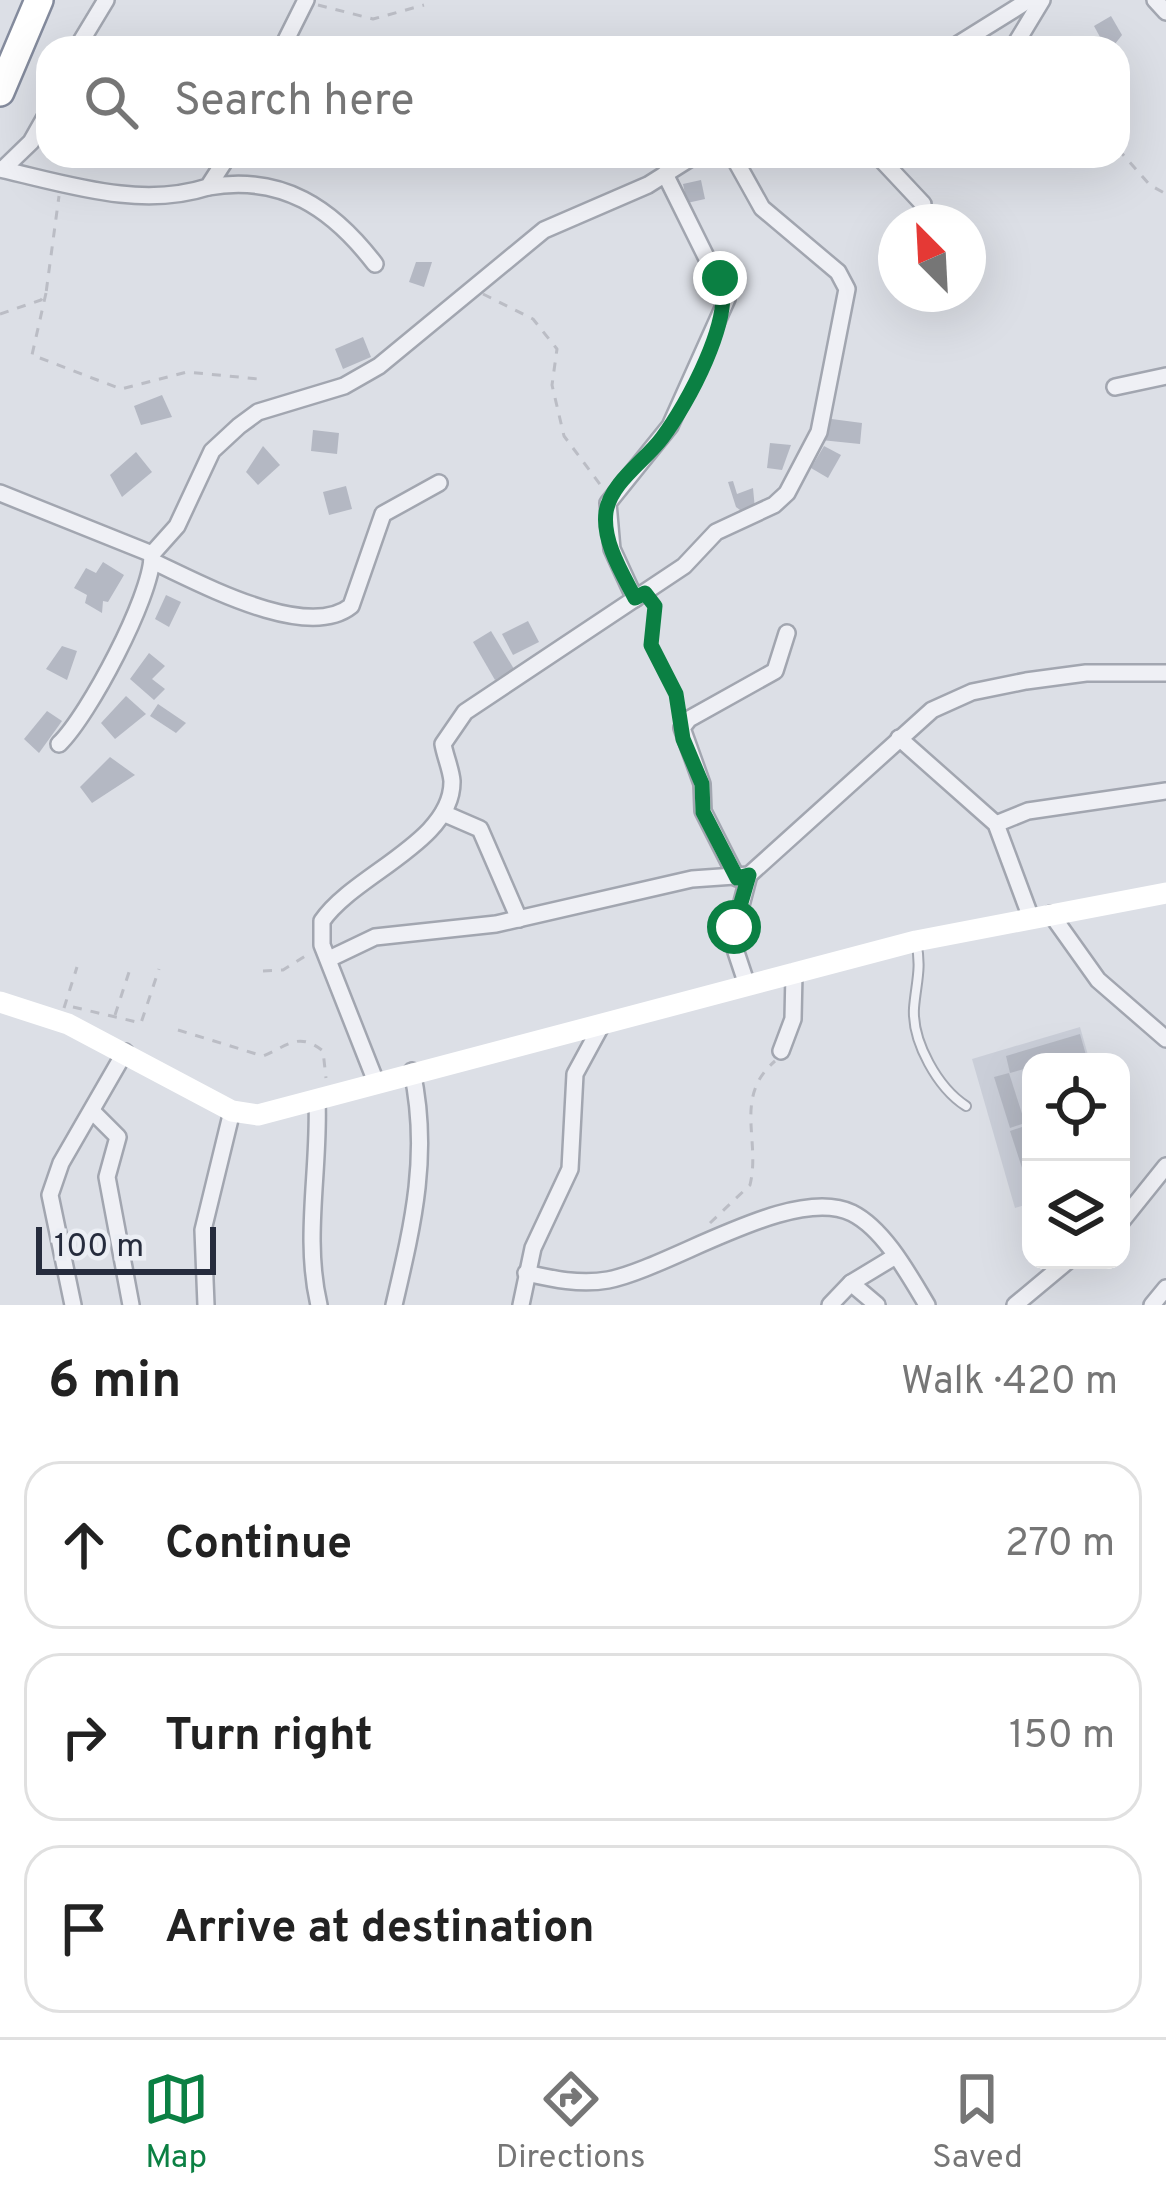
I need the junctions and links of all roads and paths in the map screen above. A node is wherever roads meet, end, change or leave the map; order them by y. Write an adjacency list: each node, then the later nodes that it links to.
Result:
1 (39, 0): 13 (highway)
2 (106, 0): 9 (street)
3 (306, 0): 7 (path); 10 (street)
4 (1029, 0): 11 (street)
5 (1042, 0): 12 (street)
6 (1154, 0): 8 (street)
7 (424, 5)
8 (1166, 12)
9 (84, 36)
10 (288, 36)
11 (971, 36)
12 (1020, 36)
13 (0, 92)
14 (36, 133): 20 (street)
15 (1130, 162): 24 (path)
16 (220, 168): 23 (street)
17 (675, 168): 21 (street)
18 (740, 168): 37 (street)
19 (889, 168): 25 (street)
20 (2, 169): 22 (street)
21 (665, 174): 27 (street); 35 (street)
22 (57, 182): 23 (street); 28 (path)
23 (208, 188): 26 (street)
24 (1166, 194)
25 (923, 204)
26 (375, 264)
27 (472, 284): 35 (path); 36 (street)
28 (46, 292): 29 (path); 31 (path)
29 (0, 314)
30 (1166, 376): 32 (street)
31 (258, 379)
32 (1115, 387)
33 (439, 483): 36 (street)
34 (0, 493): 36 (street)
35 (613, 496): 37 (street)
36 (152, 558): 42 (street)
37 (640, 596): 40 (path); 44 (street)
38 (787, 633): 40 (street)
39 (1166, 673): 41 (street)
40 (684, 723): 46 (street)
41 (899, 739): 45 (street); 46 (street)
42 (59, 744)
43 (1166, 791): 45 (street)
44 (443, 813): 49 (street); 51 (street)
45 (996, 824): 48 (street)
46 (743, 876): 49 (street); 57 (street)
47 (1166, 893): 48 (street)
48 (1041, 916): 50 (street); 63 (street)
49 (519, 919): 51 (street)
50 (916, 941): 56 (street); 69 (lane)
51 (326, 952): 55 (path); 67 (street)
52 (131, 966): 60 (path)
53 (76, 967): 59 (path)
54 (159, 969): 60 (path)
55 (263, 970)
56 (794, 973): 57 (street); 65 (street)
57 (747, 985): 61 (street)
58 (0, 1002): 59 (street)
59 (63, 1014): 60 (path); 64 (street)
60 (115, 1017)
61 (600, 1028): 66 (street); 77 (street)
62 (178, 1030): 68 (path)
63 (1166, 1040)
64 (125, 1052): 70 (street); 71 (street)
65 (782, 1052): 74 (path)
66 (412, 1071): 67 (street); 84 (street)
67 (376, 1082): 68 (street)
68 (322, 1099): 70 (street); 83 (street)
69 (966, 1106)
70 (232, 1111): 82 (street)
71 (93, 1112): 80 (street); 81 (street)
72 (1166, 1166): 73 (street)
73 (1130, 1211)
74 (703, 1242): 75 (street); 77 (street)
75 (894, 1257): 78 (street); 88 (street)
76 (1058, 1269): 89 (street)
77 (526, 1273): 85 (street)
78 (850, 1283): 86 (street); 87 (street)
79 (1166, 1288): 90 (street)
80 (74, 1305)
81 (131, 1305)
82 (206, 1305)
83 (319, 1305)
84 (394, 1305)
85 (520, 1305)
86 (830, 1305)
87 (878, 1305)
88 (927, 1305)
89 (1015, 1305)
90 (1152, 1305)

